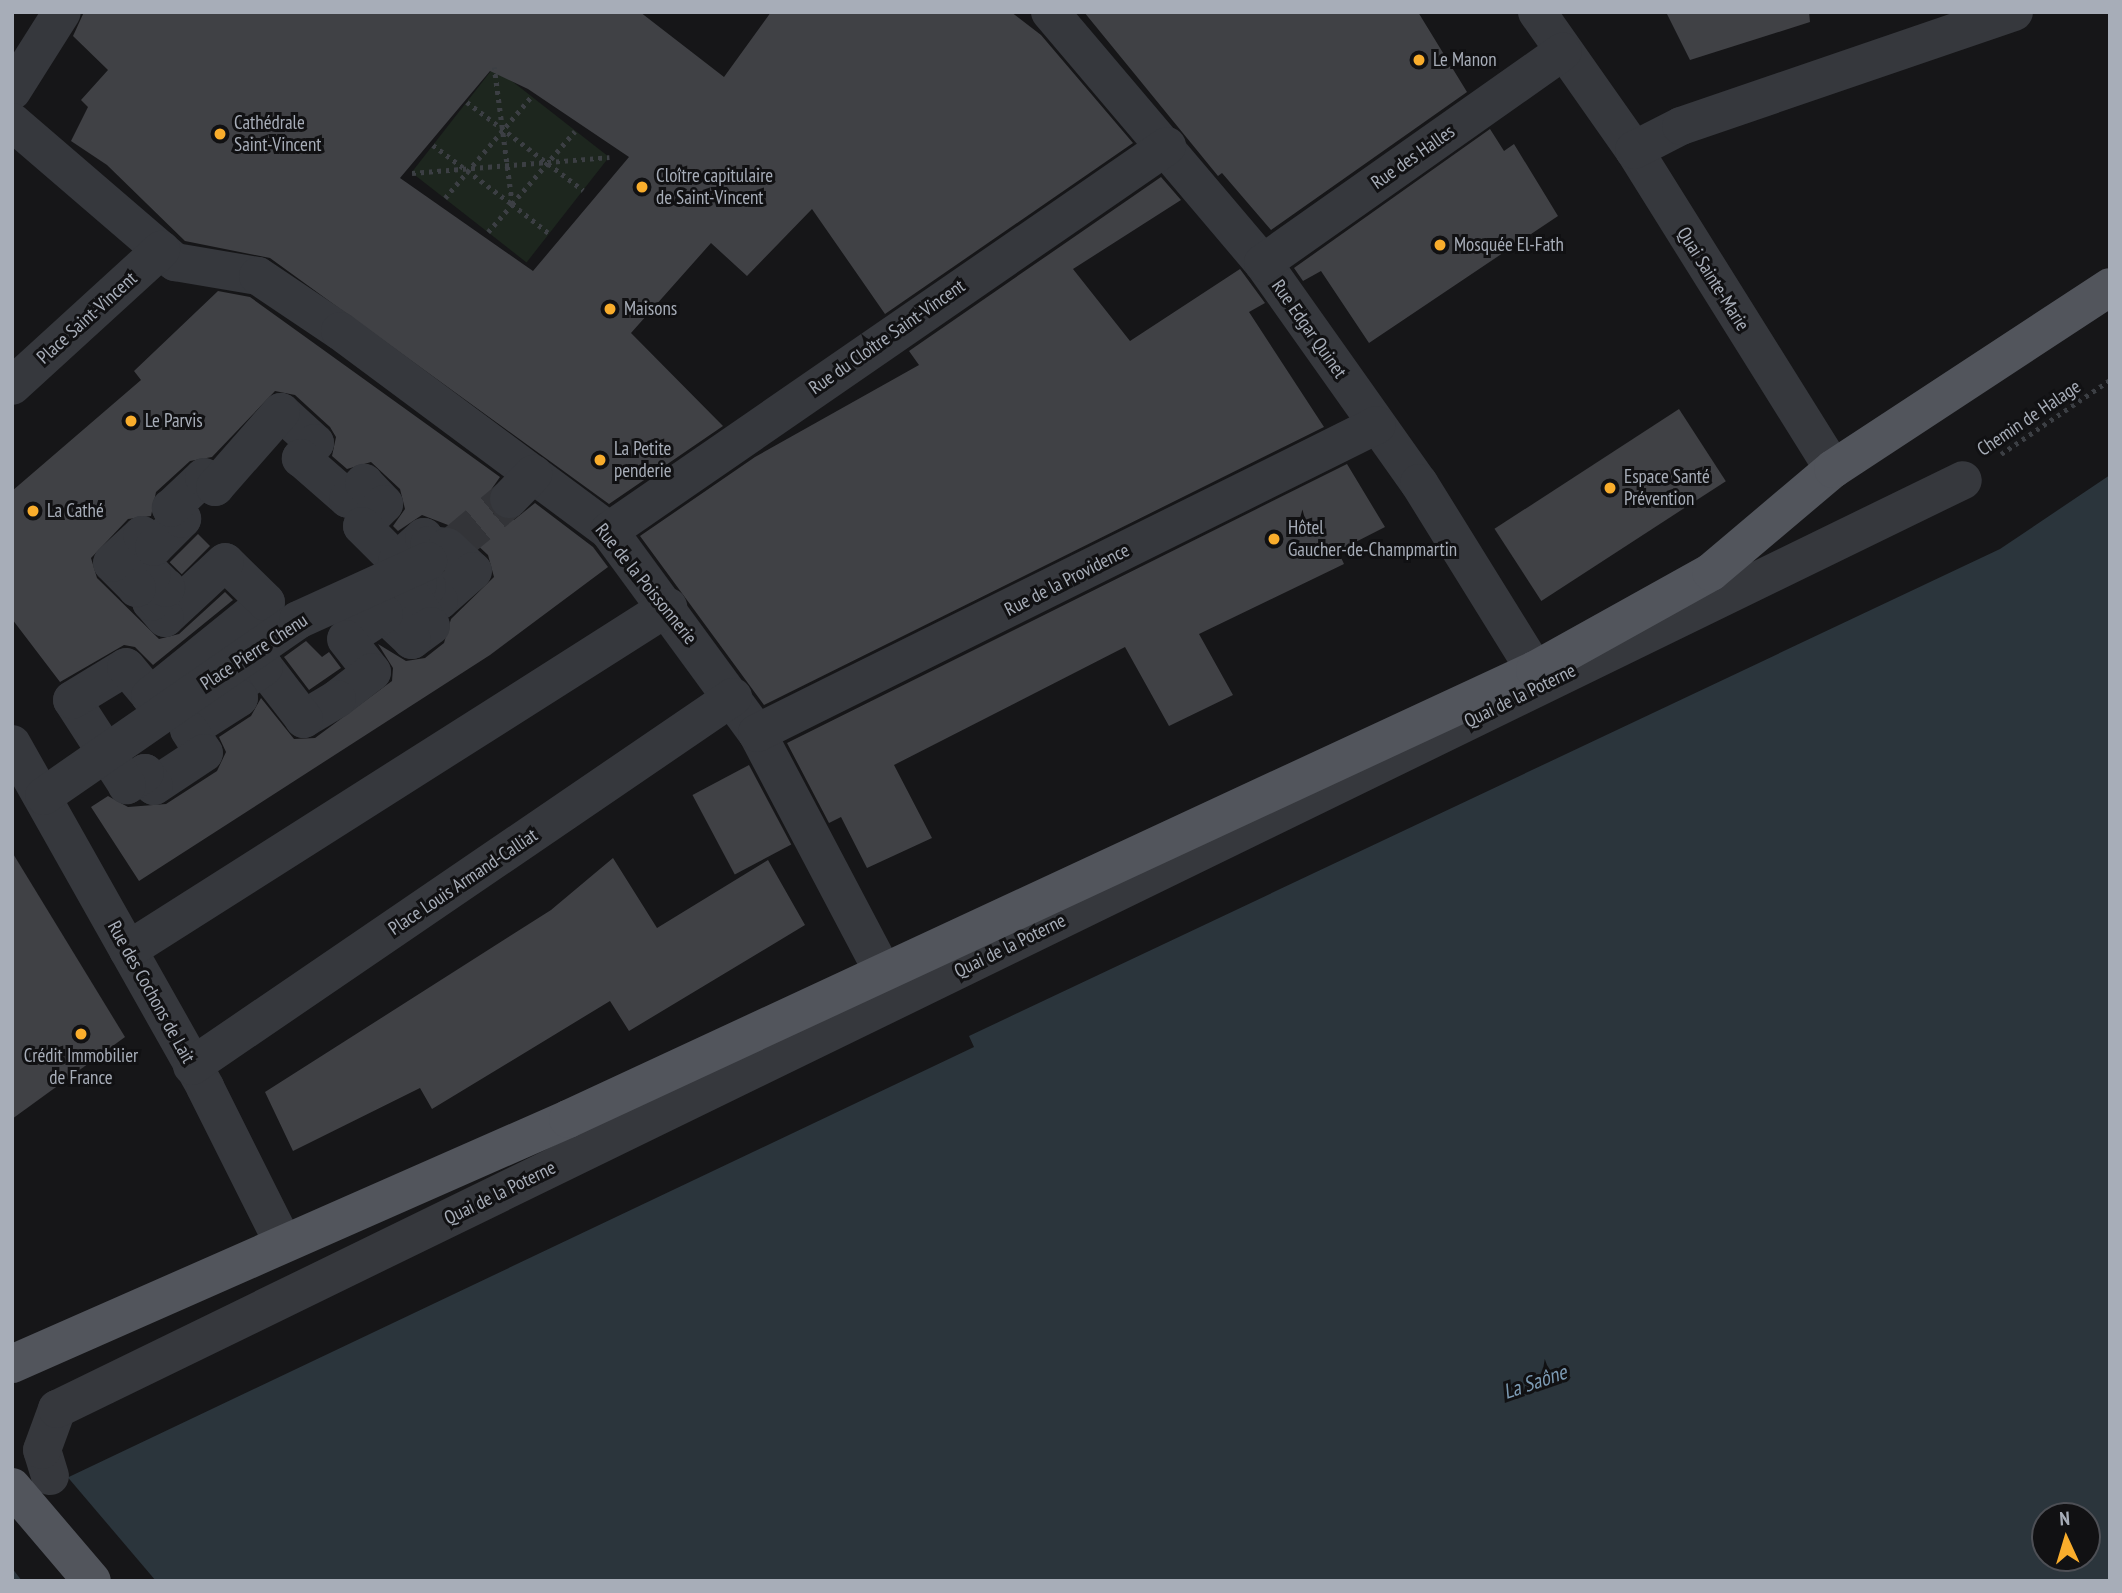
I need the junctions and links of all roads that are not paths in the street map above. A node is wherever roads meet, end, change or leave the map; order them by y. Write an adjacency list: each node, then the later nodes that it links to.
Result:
1 (62, 12): 6 (street)
2 (1050, 12): 8 (street, Rue Edgar Quinet)
3 (1537, 12): 5 (street, Quai Sainte-Marie)
4 (2014, 12): 9 (street)
5 (1563, 51): 9 (street, Quai Sainte-Marie); 11 (street, Rue des Halles)
6 (12, 91)
7 (20, 127): 10 (street)
8 (1167, 146): 11 (street, Rue Edgar Quinet); 17 (street, Rue du Cloître Saint-Vincent)
9 (1634, 150): 15 (street, Quai Sainte-Marie)
10 (161, 250): 13 (street, Place Saint-Vincent); 17 (street, Rue de la Poissonnerie)
11 (1263, 263): 14 (street, Rue Edgar Quinet)
12 (2110, 287): 15 (main road)
13 (12, 386)
14 (1377, 425): 20 (street, Rue Edgar Quinet); 22 (street, Rue de la Providence)
15 (1833, 469): 20 (main road, Quai de la Poterne)
16 (1963, 480): 31 (street, Quai de la Poterne)
17 (609, 531): 19 (street, Rue de la Poissonnerie)
18 (449, 549): 24 (street, Place Pierre Chenu); 24 (street, Place Pierre Chenu); 24 (street, Place Pierre Chenu)
19 (668, 607): 21 (street, Rue de la Poissonnerie); 26 (street)
20 (1535, 670): 27 (main road, Quai de la Poterne)
21 (733, 697): 22 (street, Rue de la Poissonnerie); 28 (street, Place Louis Armand-Calliat)
22 (757, 733): 27 (street, Rue de la Poissonnerie)
23 (12, 744): 25 (street, Rue des Cochons de Lait)
24 (108, 755): 25 (street, Place Pierre Chenu)
25 (44, 796): 26 (street, Rue des Cochons de Lait)
26 (128, 950): 28 (street, Rue des Cochons de Lait)
27 (883, 972): 29 (main road, Quai de la Poterne)
28 (192, 1066): 29 (street, Rue des Cochons de Lait)
29 (283, 1243): 30 (main road, Quai de la Poterne)
30 (12, 1364)
31 (46, 1463)
32 (12, 1487): 33 (main road)
33 (92, 1581)

